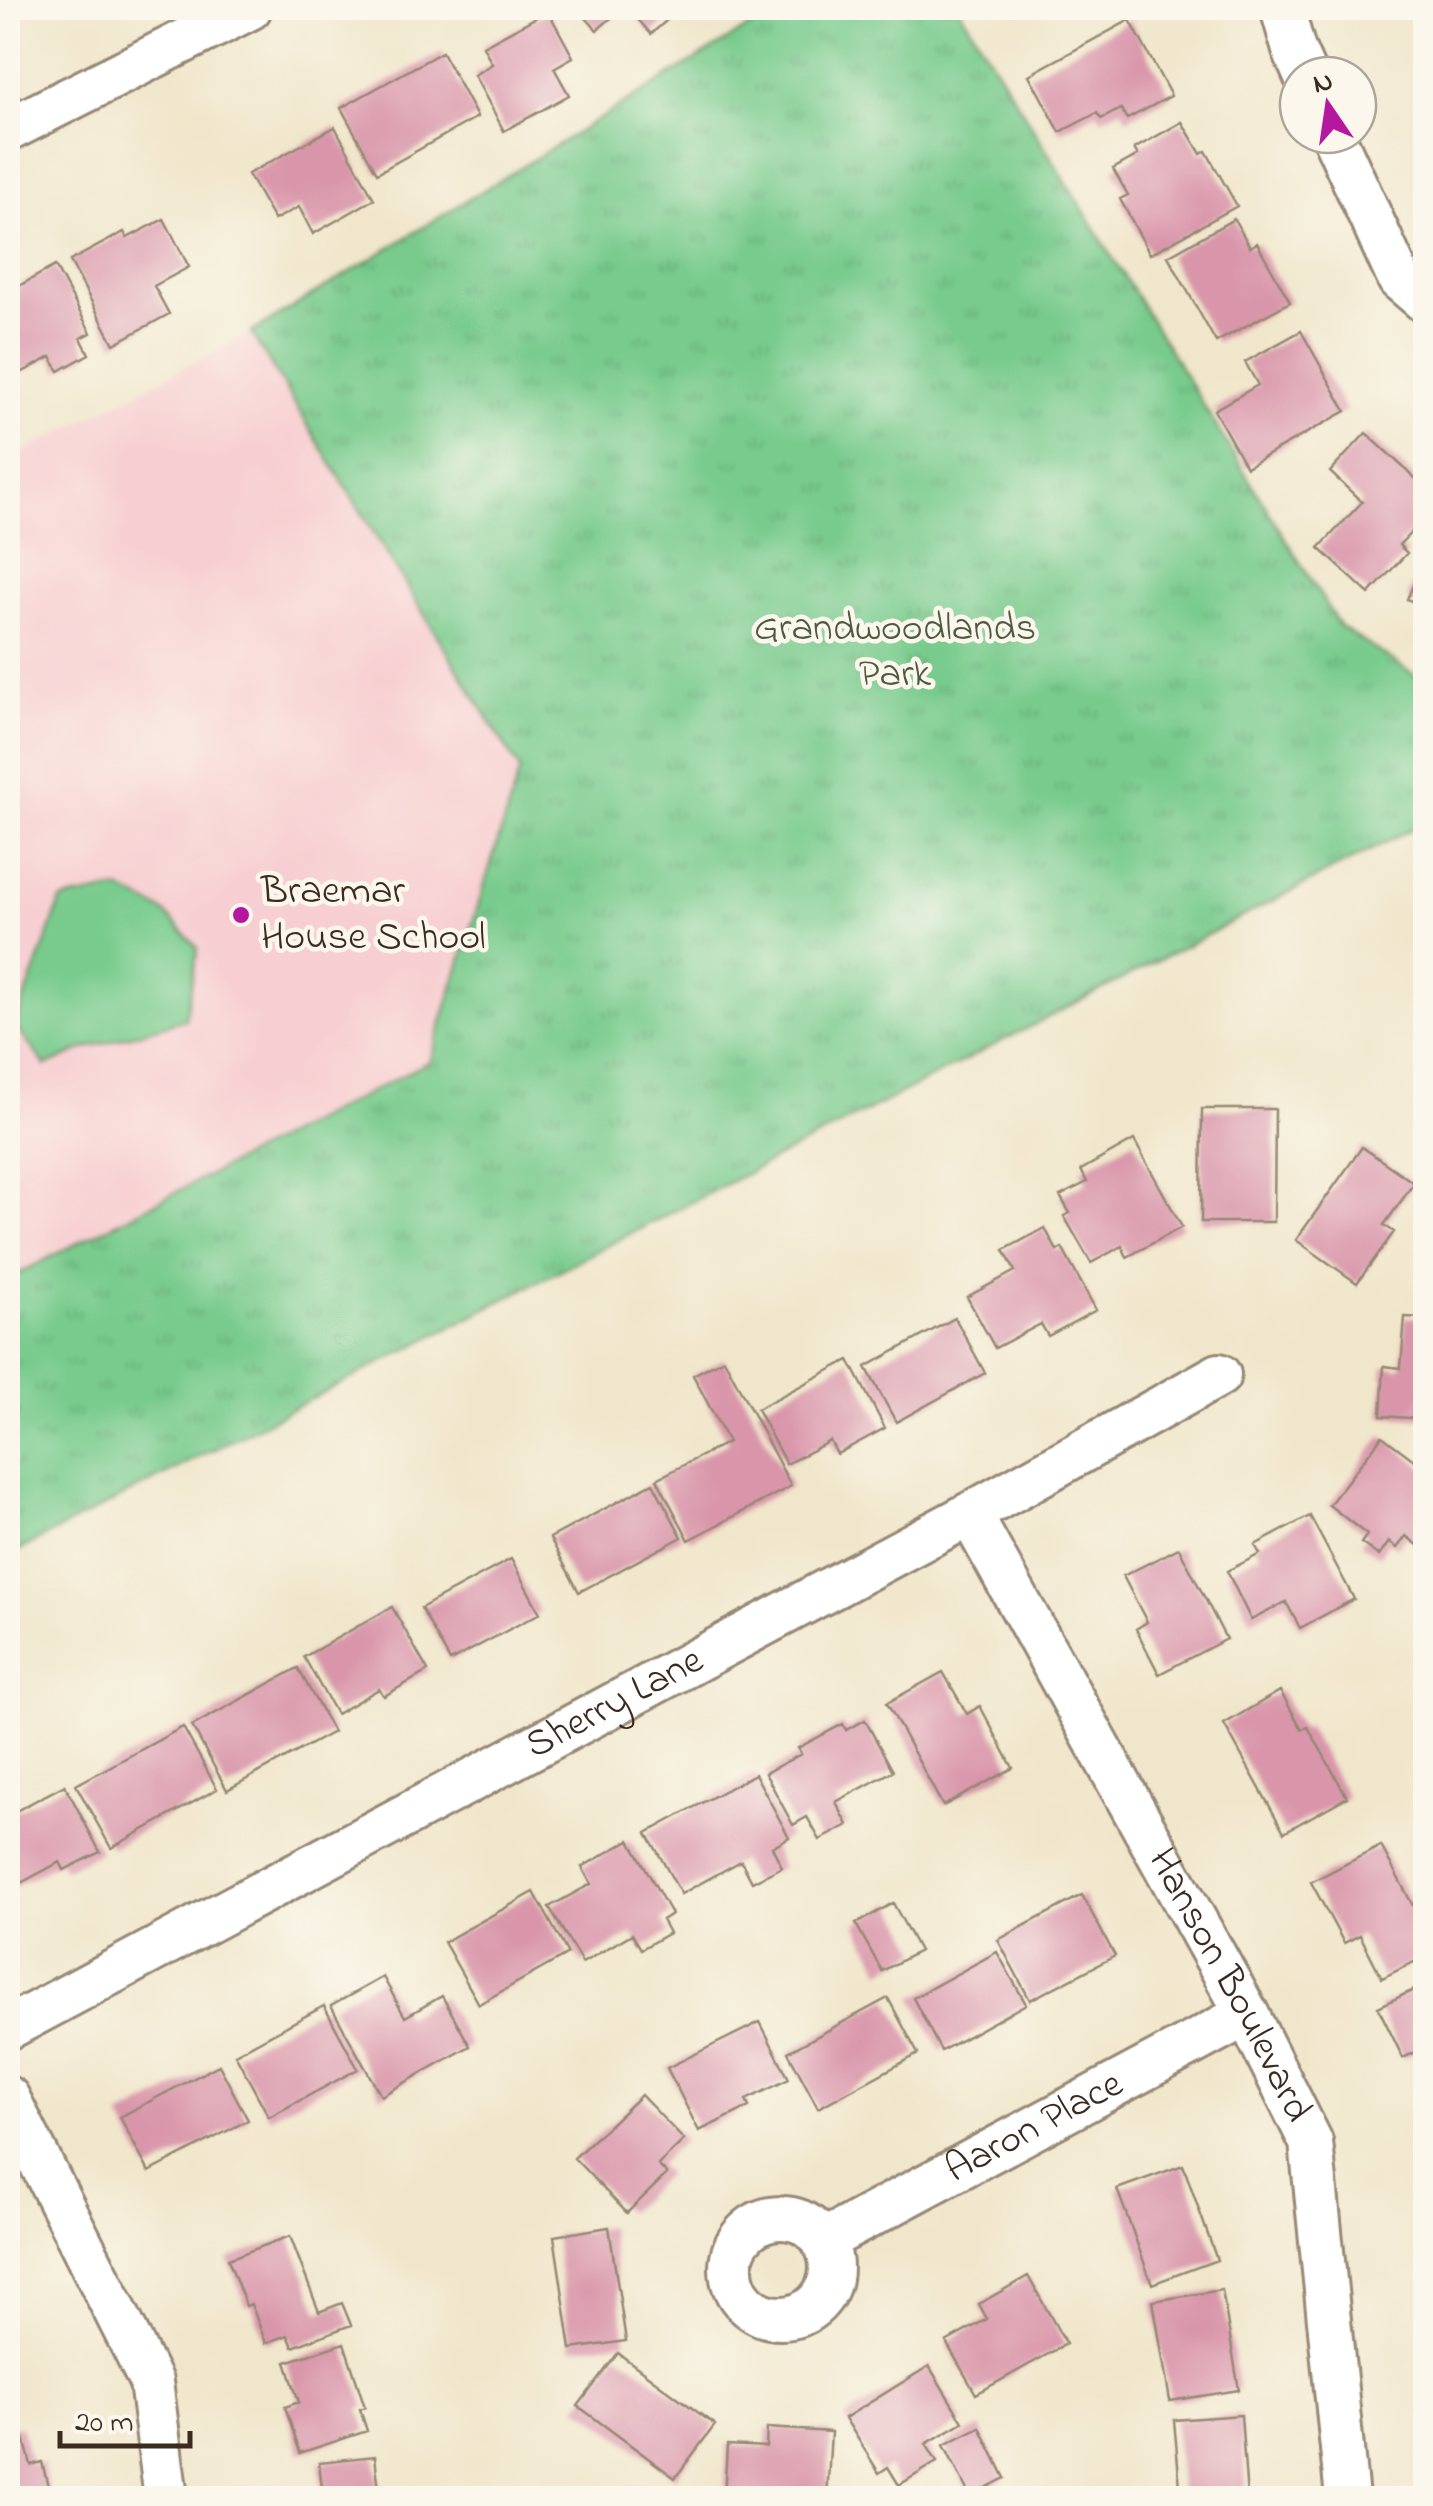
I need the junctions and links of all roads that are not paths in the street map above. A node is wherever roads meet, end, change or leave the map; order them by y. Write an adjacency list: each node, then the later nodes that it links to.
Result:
1 (250, 8): 4 (street)
2 (1282, 8): 3 (street)
3 (1296, 55)
4 (8, 130)
5 (1342, 155): 6 (street)
6 (1426, 302)
7 (1219, 1375): 8 (street, Sherry Lane)
8 (970, 1514): 9 (street, Hanson Boulevard); 10 (street, Sherry Lane)
9 (1247, 2014): 12 (street, Aaron Place); 14 (street, Hanson Boulevard)
10 (8, 2028)
11 (8, 2098): 13 (street)
12 (823, 2241)
13 (166, 2498)
14 (1347, 2498)

